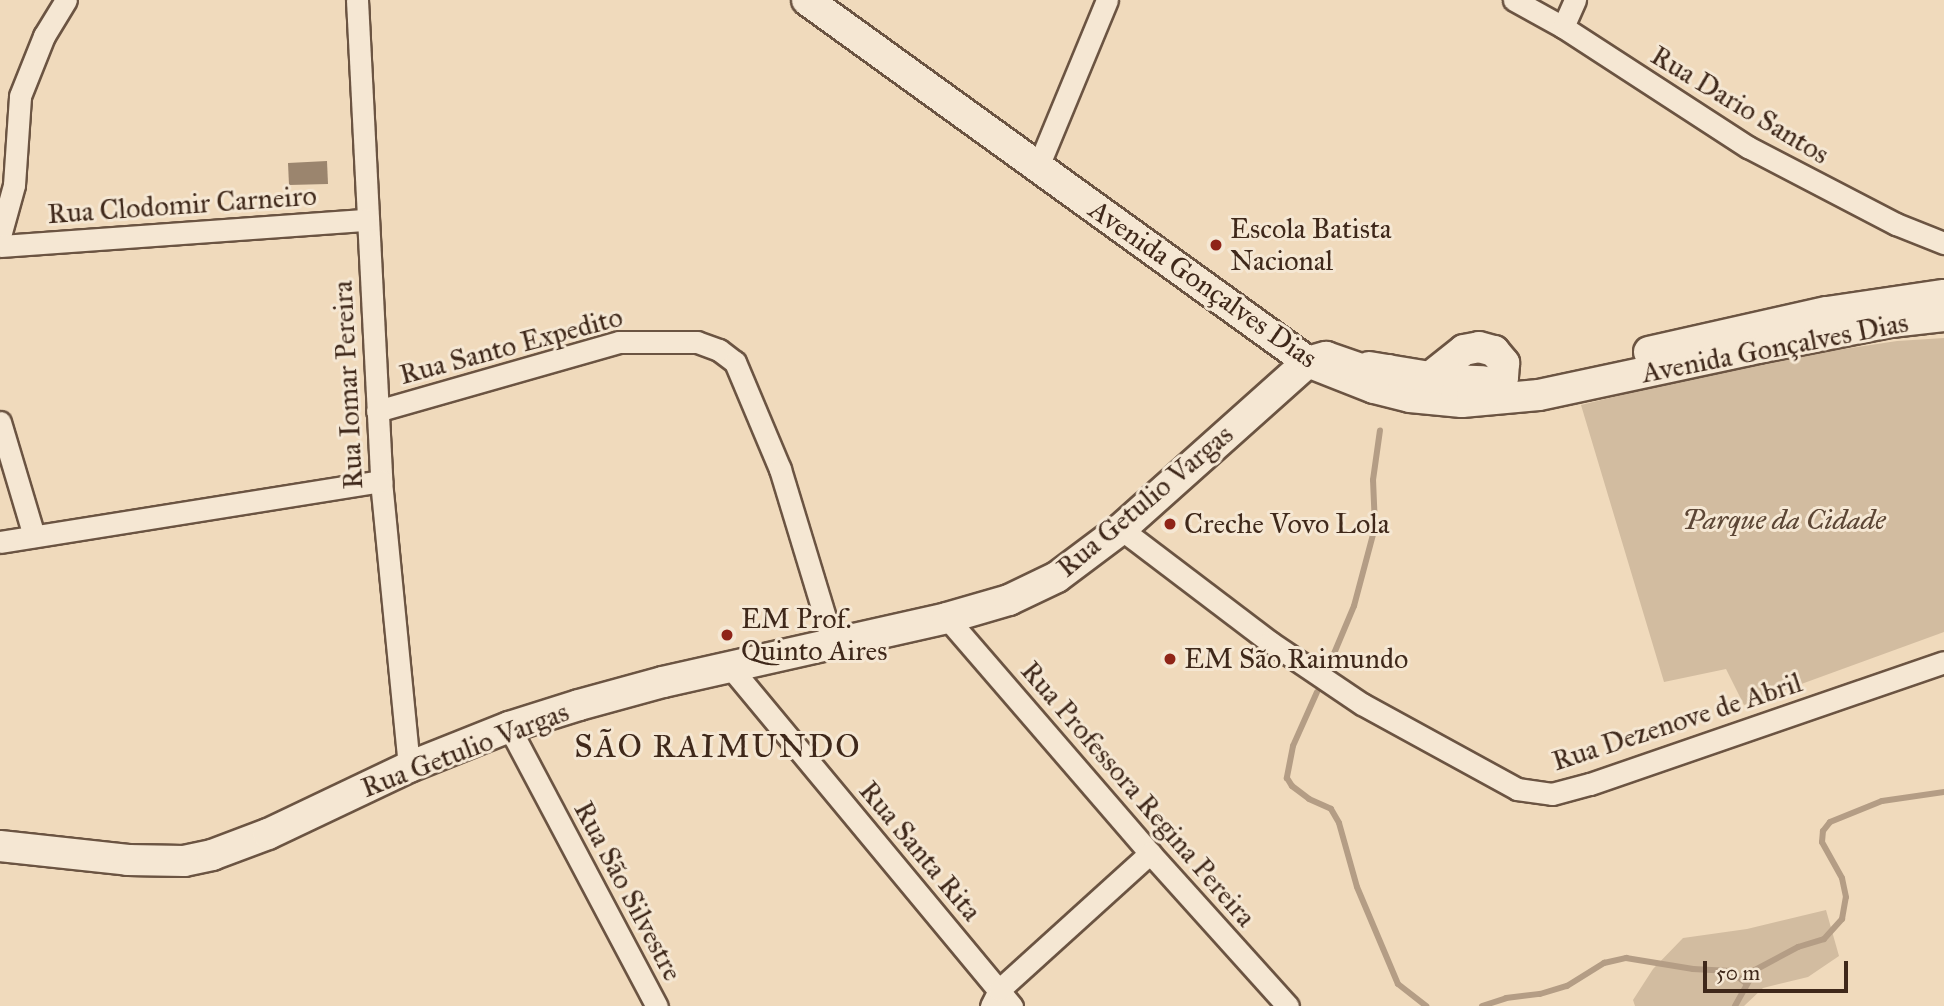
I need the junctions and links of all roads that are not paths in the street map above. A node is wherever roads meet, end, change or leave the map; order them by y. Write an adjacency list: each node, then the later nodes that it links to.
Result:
1 (66, 0): 11 (street)
2 (357, 0): 10 (street, Rua Iomar Pereira)
3 (807, 0): 9 (main road, Avenida Gonçalves Dias)
4 (833, 0): 9 (main road, Avenida Gonçalves Dias)
5 (1107, 0): 9 (street)
6 (1514, 0): 8 (street, Rua Dario Santos)
7 (1575, 0): 8 (street)
8 (1563, 27): 12 (street, Rua Dario Santos)
9 (1041, 162): 15 (main road, Avenida Gonçalves Dias); 16 (main road, Avenida Gonçalves Dias)
10 (367, 220): 13 (street, Rua Clodomir Carneiro); 19 (street, Rua Iomar Pereira)
11 (0, 236)
12 (1944, 243)
13 (0, 246)
14 (1943, 300): 17 (main road, Avenida Gonçalves Dias); 18 (main road, Avenida Gonçalves Dias)
15 (1308, 362): 16 (main road); 18 (main road, Avenida Gonçalves Dias); 22 (main road, Rua Getulio Vargas)
16 (1388, 370): 18 (main road, Avenida Gonçalves Dias)
17 (1500, 381): 18 (main road, Avenida Gonçalves Dias); 18 (main road)
18 (1426, 388)
19 (377, 411): 21 (street, Rua Iomar Pereira); 26 (street, Rua Santo Expedito)
20 (0, 422): 23 (street)
21 (380, 481): 23 (street); 30 (street, Rua Iomar Pereira)
22 (1121, 529): 25 (main road, Rua Getulio Vargas); 27 (street, Rua Dezenove de Abril)
23 (34, 536): 24 (street)
24 (0, 542)
25 (947, 618): 26 (main road, Rua Getulio Vargas); 32 (street, Rua Professora Regina Pereira)
26 (833, 643): 28 (main road, Rua Getulio Vargas)
27 (1944, 662)
28 (731, 668): 29 (main road, Rua Getulio Vargas); 33 (street, Rua Santa Rita)
29 (509, 727): 30 (main road, Rua Getulio Vargas); 34 (street, Rua São Silvestre)
30 (409, 767): 31 (main road, Rua Getulio Vargas)
31 (0, 846)
32 (1150, 853): 33 (street); 35 (street, Rua Professora Regina Pereira)
33 (1000, 1001)
34 (657, 1006)
35 (1288, 1006)

